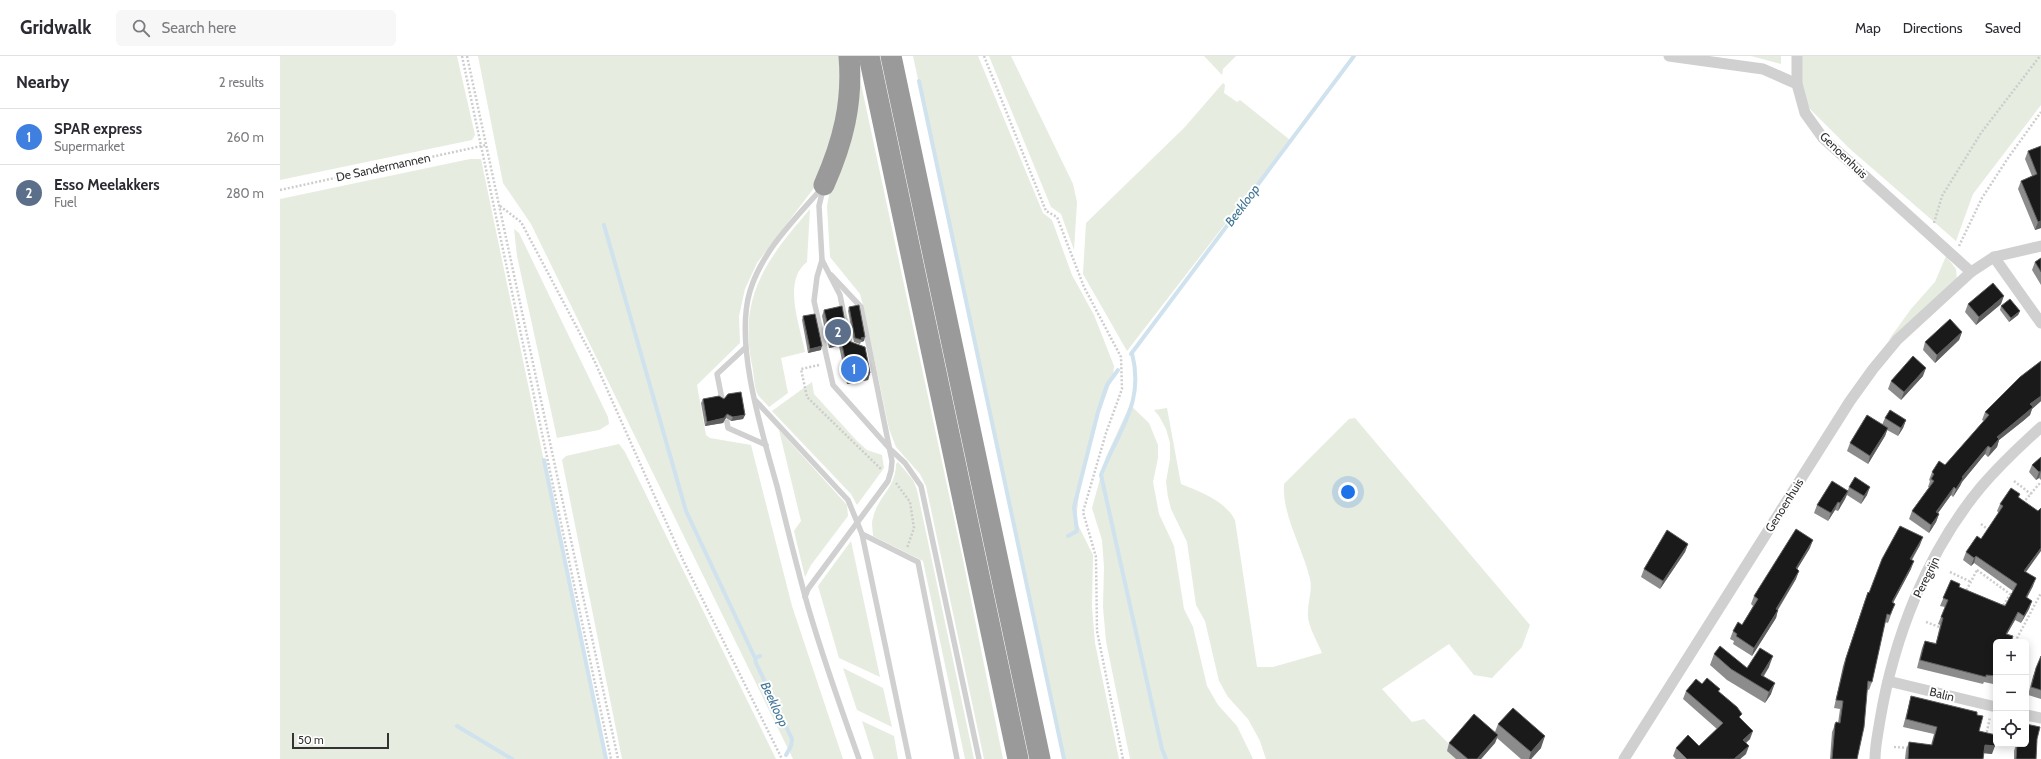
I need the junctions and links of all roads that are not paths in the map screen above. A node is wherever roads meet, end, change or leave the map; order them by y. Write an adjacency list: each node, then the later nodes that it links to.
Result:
1 (849, 56): 7 (highway)
2 (869, 56): 33 (highway)
3 (891, 56): 34 (highway)
4 (1669, 56): 6 (street)
5 (1797, 56): 6 (street, Genoenhuis)
6 (1797, 84): 11 (street, Genoenhuis)
7 (824, 185): 10 (lane); 14 (lane)
8 (2041, 246): 9 (street, Genoenhuis)
9 (1994, 257): 11 (street, Genoenhuis); 13 (street)
10 (822, 260): 12 (lane); 21 (lane)
11 (1971, 272): 35 (street, Genoenhuis)
12 (831, 275): 15 (lane); 15 (lane)
13 (2041, 323)
14 (745, 348): 16 (lane); 17 (lane)
15 (870, 352): 21 (lane)
16 (722, 399)
17 (756, 401): 20 (lane); 22 (lane)
18 (727, 422): 20 (lane)
19 (2041, 427): 25 (street, Peregrijn)
20 (766, 445): 24 (lane)
21 (890, 449): 22 (lane); 32 (lane)
22 (857, 522): 23 (lane); 24 (lane)
23 (862, 534): 30 (lane); 31 (lane)
24 (805, 597): 29 (lane)
25 (1888, 681): 26 (street, Balin); 36 (street, Peregrijn)
26 (1993, 707)
27 (2029, 716): 28 (street)
28 (2041, 718)
29 (859, 759)
30 (909, 759)
31 (957, 759)
32 (979, 759)
33 (1018, 759)
34 (1040, 759)
35 (1624, 759)
36 (1875, 759)

